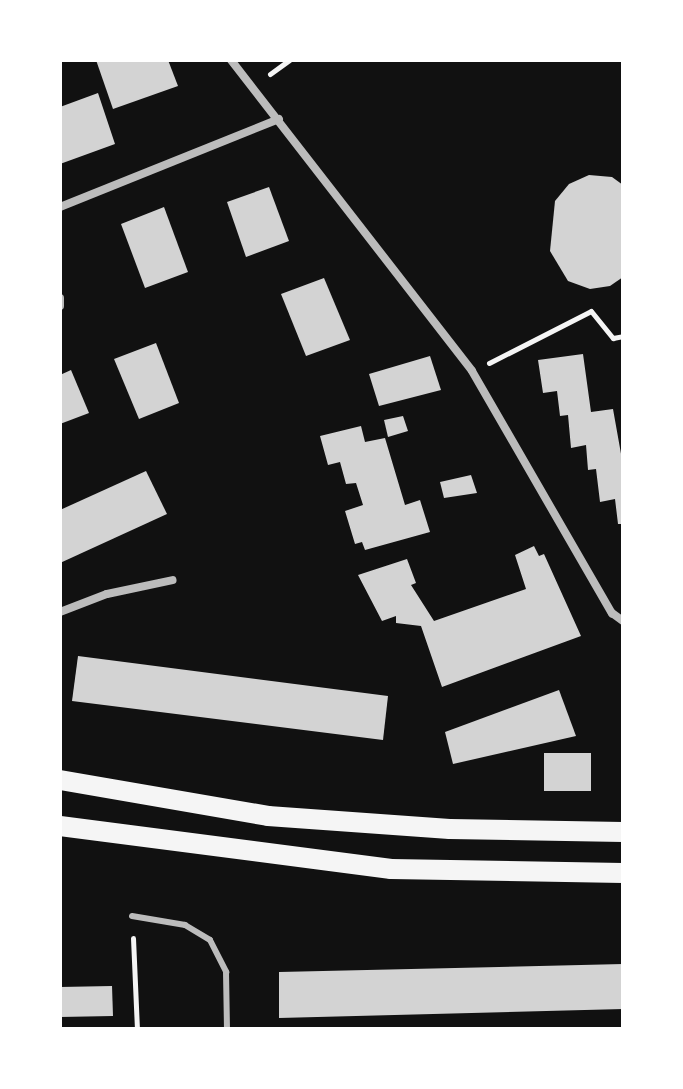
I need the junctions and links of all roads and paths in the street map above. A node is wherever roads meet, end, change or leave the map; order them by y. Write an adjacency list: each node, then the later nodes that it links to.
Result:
1 (231, 60): 2 (street)
2 (279, 119): 3 (street); 7 (street)
3 (60, 207)
4 (60, 298): 5 (street)
5 (60, 306)
6 (623, 336): 7 (path)
7 (472, 371): 10 (street)
8 (173, 580): 9 (street)
9 (60, 612)
10 (623, 621)
11 (60, 780): 13 (main road)
12 (60, 826): 14 (main road)
13 (623, 832)
14 (623, 873)
15 (132, 916): 16 (path); 17 (lane)
16 (137, 1029)
17 (227, 1029)

